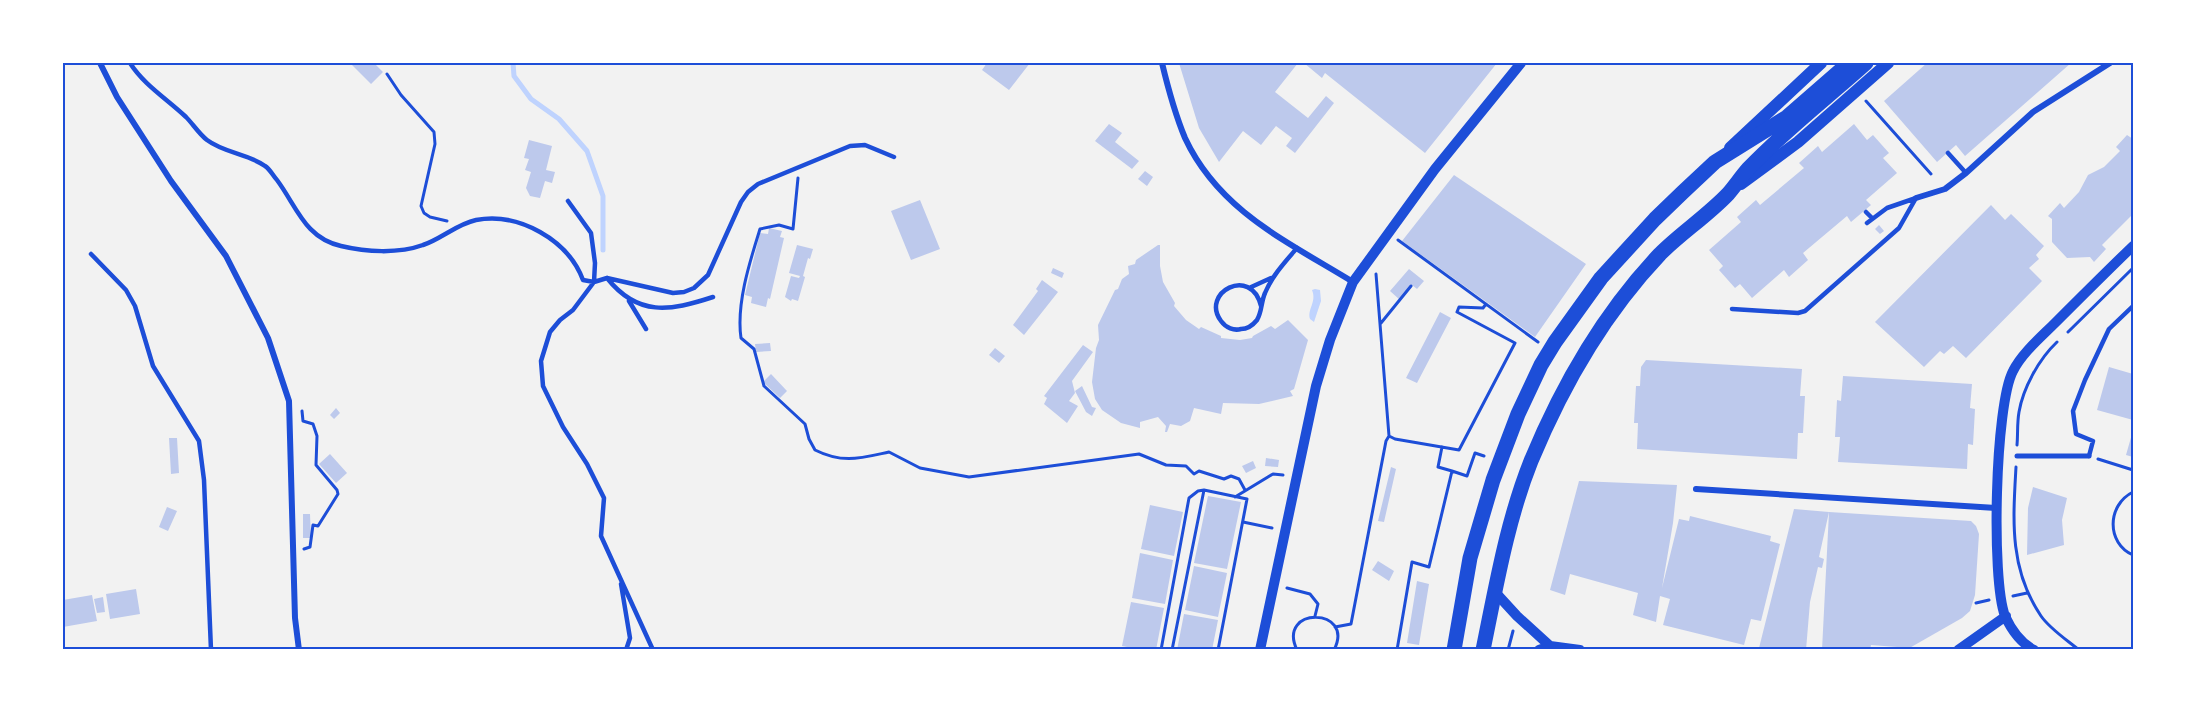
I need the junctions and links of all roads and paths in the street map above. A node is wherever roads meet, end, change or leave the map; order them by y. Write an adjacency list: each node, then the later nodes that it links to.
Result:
1 (99, 63): 62 (street)
2 (130, 63): 24 (lane)
3 (1162, 63): 27 (street)
4 (1521, 63): 33 (street)
5 (1821, 63): 14 (main road)
6 (1849, 63): 14 (main road)
7 (1866, 63): 18 (main road)
8 (1888, 63): 18 (main road)
9 (2110, 63): 16 (street)
10 (387, 74): 24 (path)
11 (1865, 100): 17 (path)
12 (1948, 153): 16 (lane)
13 (894, 157): 15 (lane)
14 (1715, 162): 83 (main road)
15 (799, 168): 31 (lane); 56 (path)
16 (1966, 173): 19 (street)
17 (1931, 174)
18 (1728, 194): 66 (main road)
19 (1916, 198): 22 (lane); 41 (lane)
20 (568, 201): 32 (lane)
21 (1866, 212): 22 (lane)
22 (1872, 218): 23 (lane)
23 (1867, 223)
24 (463, 225): 32 (lane)
25 (1398, 240): 38 (path)
26 (2133, 246): 59 (street)
27 (1297, 248): 30 (lane); 33 (street)
28 (91, 254): 72 (lane)
29 (1376, 274): 42 (path)
30 (1273, 277): 35 (lane); 39 (lane)
31 (607, 278): 32 (lane); 37 (lane)
32 (594, 282): 64 (lane)
33 (1353, 282): 79 (street)
34 (1411, 286): 42 (path)
35 (1249, 288): 39 (lane); 39 (lane)
36 (712, 297): 37 (lane)
37 (628, 298): 43 (lane)
38 (1486, 304): 44 (path); 47 (path)
39 (1260, 306)
40 (2133, 306): 50 (lane)
41 (1732, 309)
42 (1381, 323): 46 (path)
43 (646, 329)
44 (1540, 343)
45 (301, 409): 62 (path)
46 (1389, 436): 47 (path); 69 (path)
47 (1442, 447): 52 (path)
48 (1484, 456): 52 (path)
49 (2017, 456): 50 (street)
50 (2089, 456): 51 (path)
51 (2133, 470)
52 (1452, 471): 82 (path)
53 (1283, 476): 56 (path)
54 (1696, 489): 59 (street)
55 (1204, 490): 58 (path); 76 (path); 77 (path)
56 (1245, 490): 58 (path)
57 (2133, 492): 63 (path)
58 (1235, 497): 60 (path)
59 (1996, 508): 68 (street)
60 (1243, 522): 61 (path); 78 (path)
61 (1272, 528)
62 (293, 549): 73 (street)
63 (2133, 555)
64 (620, 575): 74 (lane); 75 (lane)
65 (1287, 588): 67 (path)
66 (1495, 592): 71 (street); 84 (main road)
67 (1315, 616): 69 (path); 80 (path)
68 (2006, 616): 70 (street); 87 (street)
69 (1335, 627): 81 (path)
70 (2023, 644): 88 (street); 89 (street)
71 (1550, 646): 85 (street); 86 (street)
72 (211, 650)
73 (299, 650)
74 (626, 650)
75 (653, 650)
76 (1161, 650)
77 (1172, 650)
78 (1218, 650)
79 (1260, 650)
80 (1297, 650)
81 (1334, 650)
82 (1397, 650)
83 (1454, 650)
84 (1483, 650)
85 (1539, 650)
86 (1580, 650)
87 (1958, 650)
88 (2013, 650)
89 (2034, 650)

